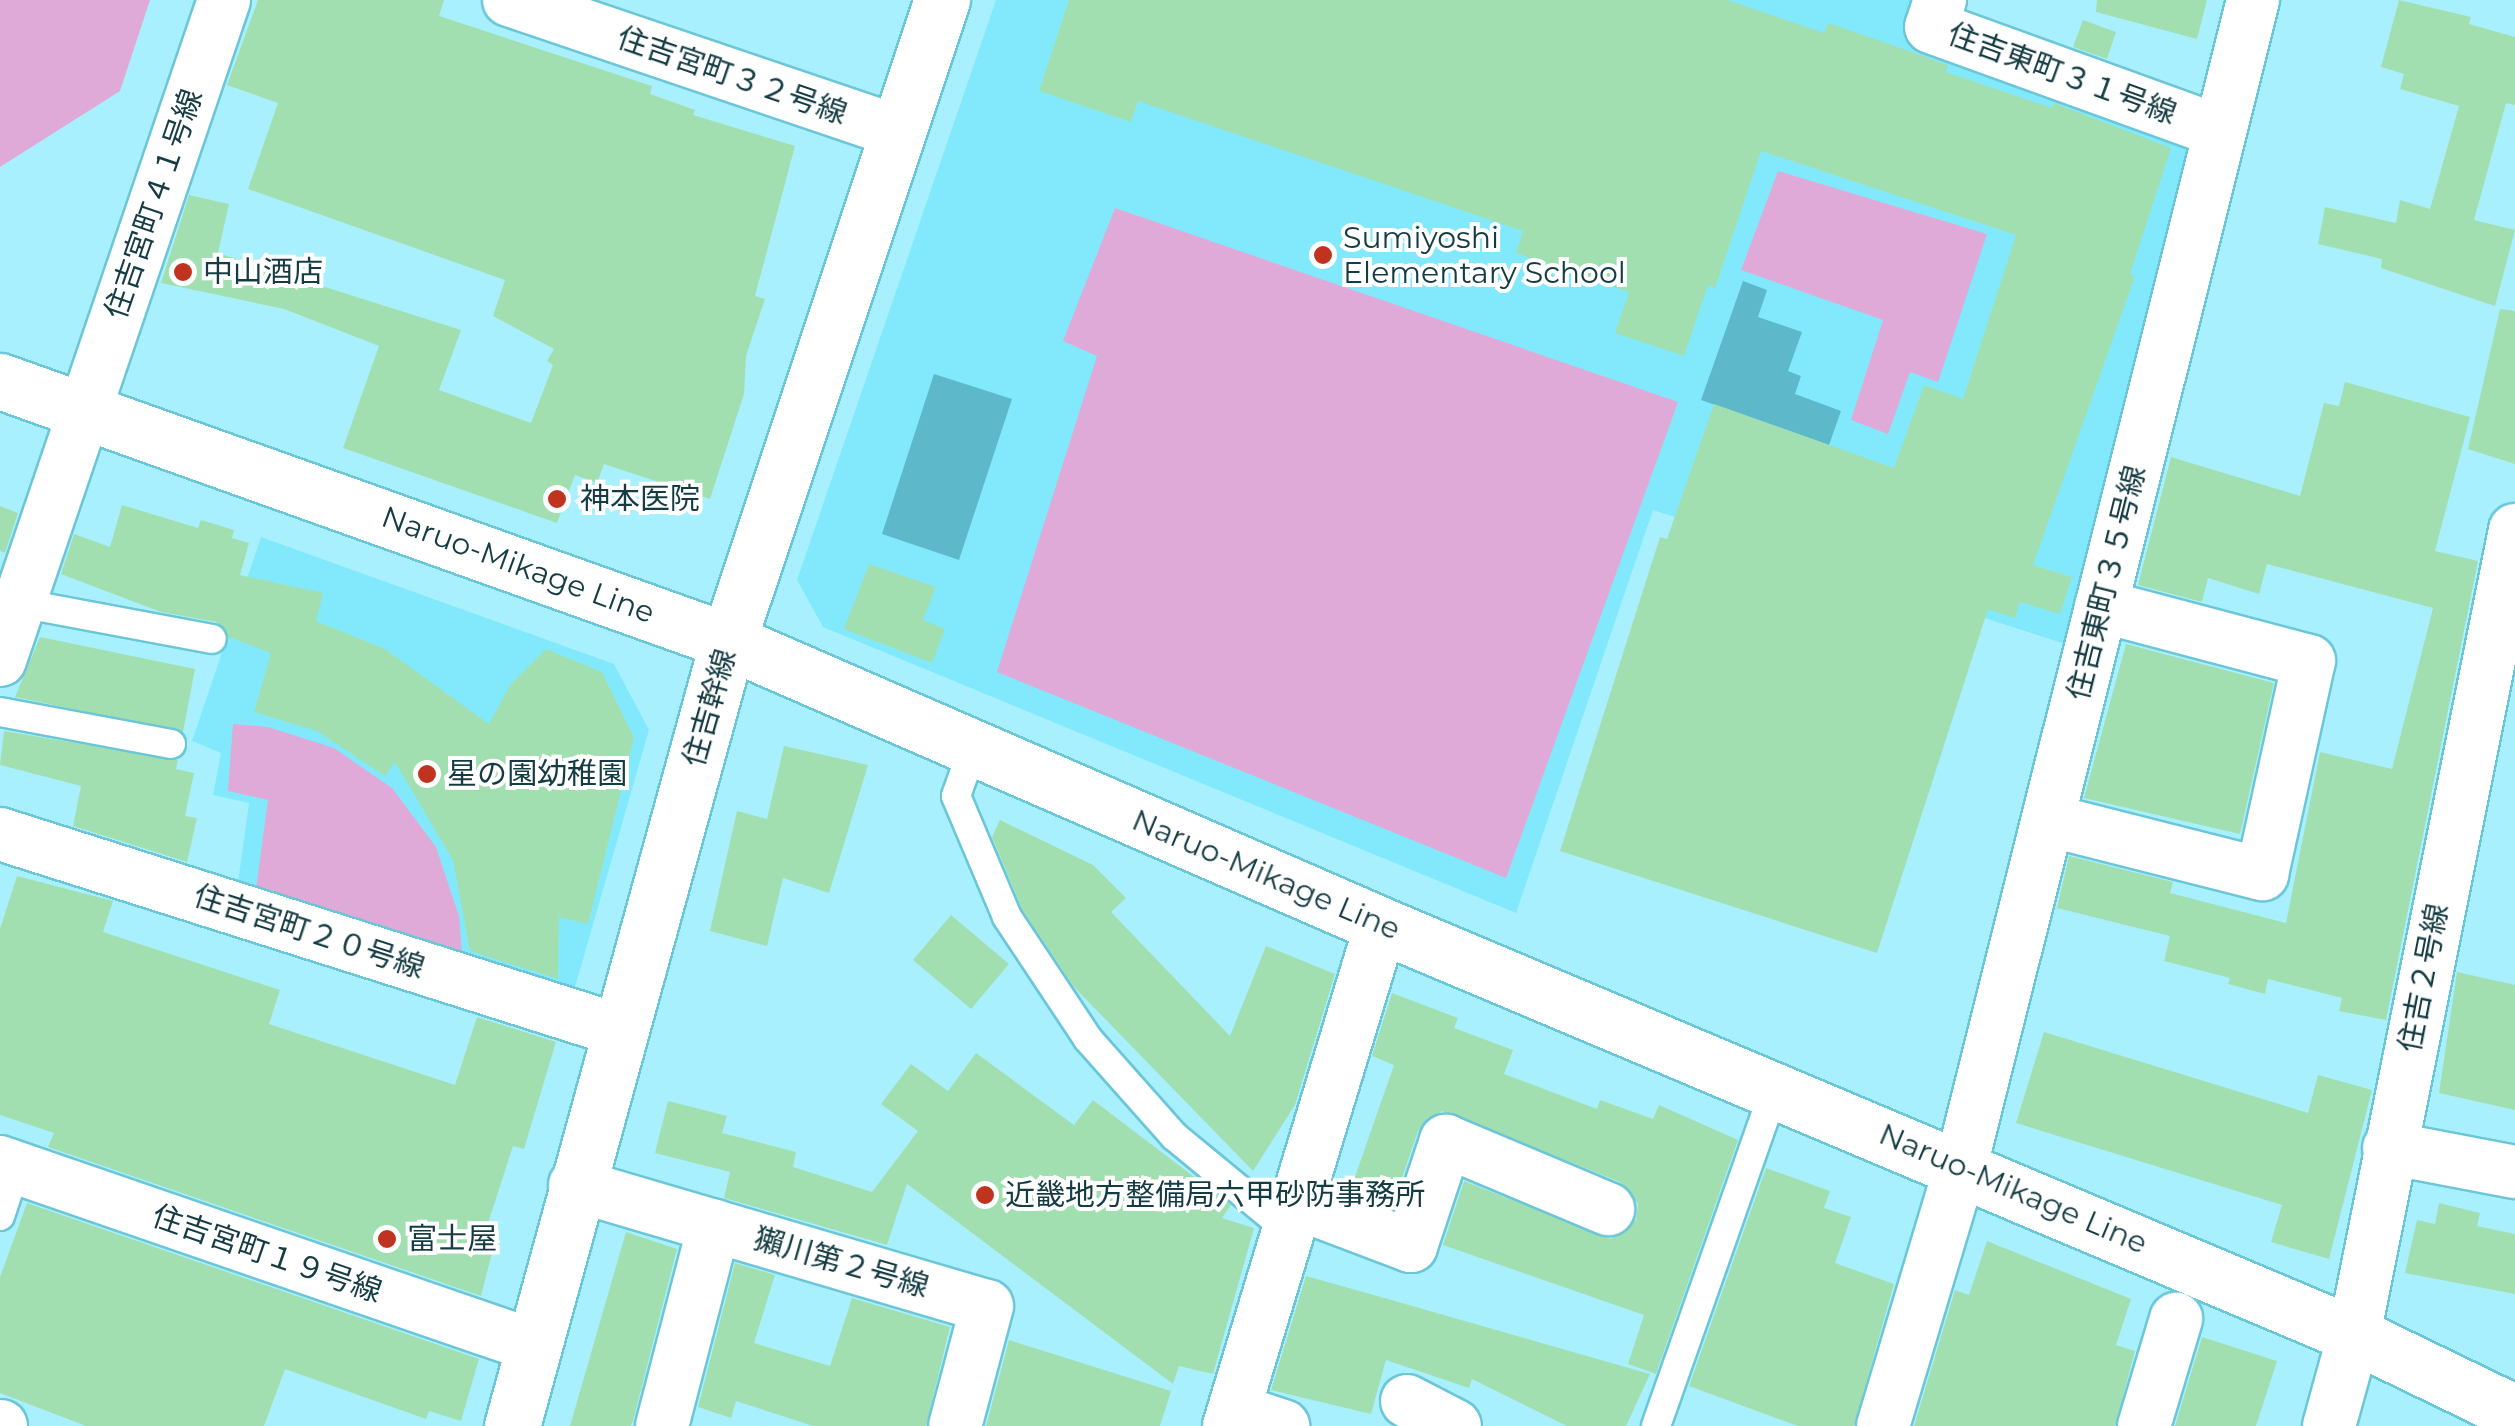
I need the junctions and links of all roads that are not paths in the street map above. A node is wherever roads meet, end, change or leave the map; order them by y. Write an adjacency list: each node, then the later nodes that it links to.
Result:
1 (224, 0): 9 (street, 住吉宮町４１号線)
2 (509, 0): 7 (street, 住吉宮町３２号線)
3 (942, 0): 7 (street, 住吉幹線)
4 (1940, 0): 6 (street, 住吉東町３１号線)
5 (2253, 0): 6 (street, 住吉東町３５号線)
6 (2219, 131): 12 (street, 住吉東町３５号線)
7 (898, 132): 14 (street, 住吉幹線)
8 (0, 380): 9 (street, Naruo-Mikage Line)
9 (85, 409): 11 (street, 住吉宮町４１号線); 14 (street, Naruo-Mikage Line)
10 (2515, 530): 24 (street, 住吉２号線)
11 (20, 602): 13 (lane); 15 (street, 住吉宮町４１号線)
12 (2101, 606): 19 (street, 住吉東町３５号線); 19 (street)
13 (212, 639)
14 (728, 641): 18 (street, Naruo-Mikage Line); 22 (street, 住吉幹線)
15 (0, 660)
16 (0, 712): 17 (lane)
17 (171, 744)
18 (974, 748): 21 (street, Naruo-Mikage Line); 31 (lane)
19 (2048, 820): 26 (street, 住吉東町３５号線)
20 (0, 834): 22 (street, 住吉宮町２０号線)
21 (1381, 925): 23 (street, Naruo-Mikage Line); 31 (street)
22 (618, 1030): 28 (street, 住吉幹線)
23 (1774, 1089): 26 (street, Naruo-Mikage Line); 44 (lane)
24 (2390, 1148): 27 (street); 34 (street, 住吉２号線)
25 (8, 1165): 30 (lane); 35 (street, 住吉宮町１９号線)
26 (1961, 1166): 34 (street, Naruo-Mikage Line); 45 (street, 住吉東町３５号線)
27 (2515, 1172)
28 (575, 1185): 32 (street, 獺川第２号線); 35 (street, 住吉幹線)
29 (1608, 1209): 31 (street)
30 (0, 1216)
31 (1293, 1217): 38 (street)
32 (714, 1226): 39 (street); 41 (street, 獺川第２号線)
33 (2176, 1319): 46 (street)
34 (2354, 1335): 37 (street, Naruo-Mikage Line); 47 (street, 住吉２号線)
35 (534, 1346): 40 (street, 住吉幹線)
36 (1407, 1401): 43 (street)
37 (2515, 1413)
38 (1232, 1418): 42 (street)
39 (673, 1423)
40 (512, 1426)
41 (955, 1426)
42 (1284, 1426)
43 (1455, 1426)
44 (1656, 1426)
45 (1883, 1426)
46 (2144, 1426)
47 (2329, 1426)

